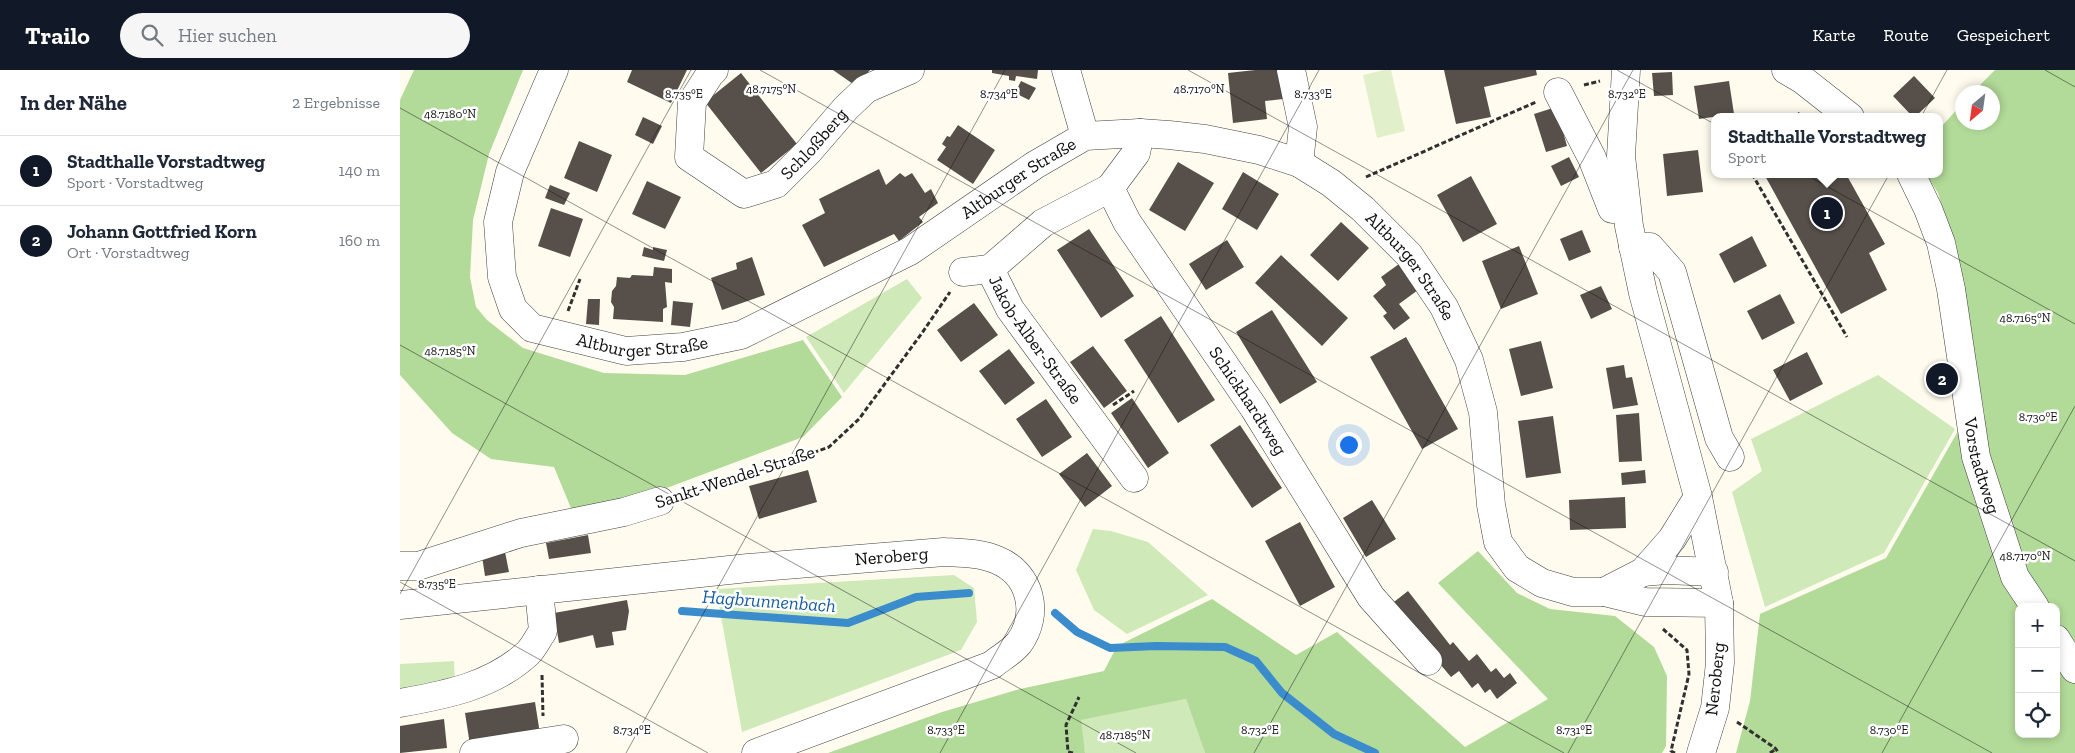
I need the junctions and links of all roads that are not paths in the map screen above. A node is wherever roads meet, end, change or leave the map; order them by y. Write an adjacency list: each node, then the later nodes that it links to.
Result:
1 (554, 70): 11 (street, Altburger Straße)
2 (714, 70): 3 (street, Schloßberg)
3 (910, 70)
4 (1066, 70): 11 (street)
5 (1292, 70): 12 (street)
6 (1626, 70): 15 (street)
7 (1786, 70): 9 (street)
8 (1558, 92): 15 (street)
9 (1845, 113)
10 (1140, 133): 11 (street, Altburger Straße); 12 (street, Altburger Straße); 14 (street)
11 (1085, 136)
12 (1299, 162): 27 (street, Altburger Straße)
13 (1913, 178): 29 (street, Vorstadtweg)
14 (1110, 188): 17 (street, Jakob-Alber-Straße); 32 (street, Schickhardtweg)
15 (1626, 208): 16 (street)
16 (1633, 247): 19 (street); 21 (street)
17 (990, 269): 18 (street); 20 (street, Jakob-Alber-Straße)
18 (963, 272)
19 (1730, 457)
20 (1134, 478)
21 (1698, 496): 24 (street, Altburger Straße); 25 (street)
22 (660, 501): 23 (street, Sankt-Wendel-Straße)
23 (400, 566)
24 (1643, 572): 25 (street, Altburger Straße); 27 (street, Altburger Straße)
25 (1714, 572): 28 (street)
26 (539, 590): 30 (street, Neroberg); 34 (street); 37 (street, Neroberg)
27 (1604, 592): 28 (street, Altburger Straße)
28 (1719, 603): 38 (street, Neroberg)
29 (2032, 603)
30 (400, 605)
31 (2060, 645): 33 (street)
32 (1428, 661)
33 (2075, 669)
34 (400, 703)
35 (554, 740): 36 (street)
36 (474, 753)
37 (756, 753)
38 (1701, 753)

